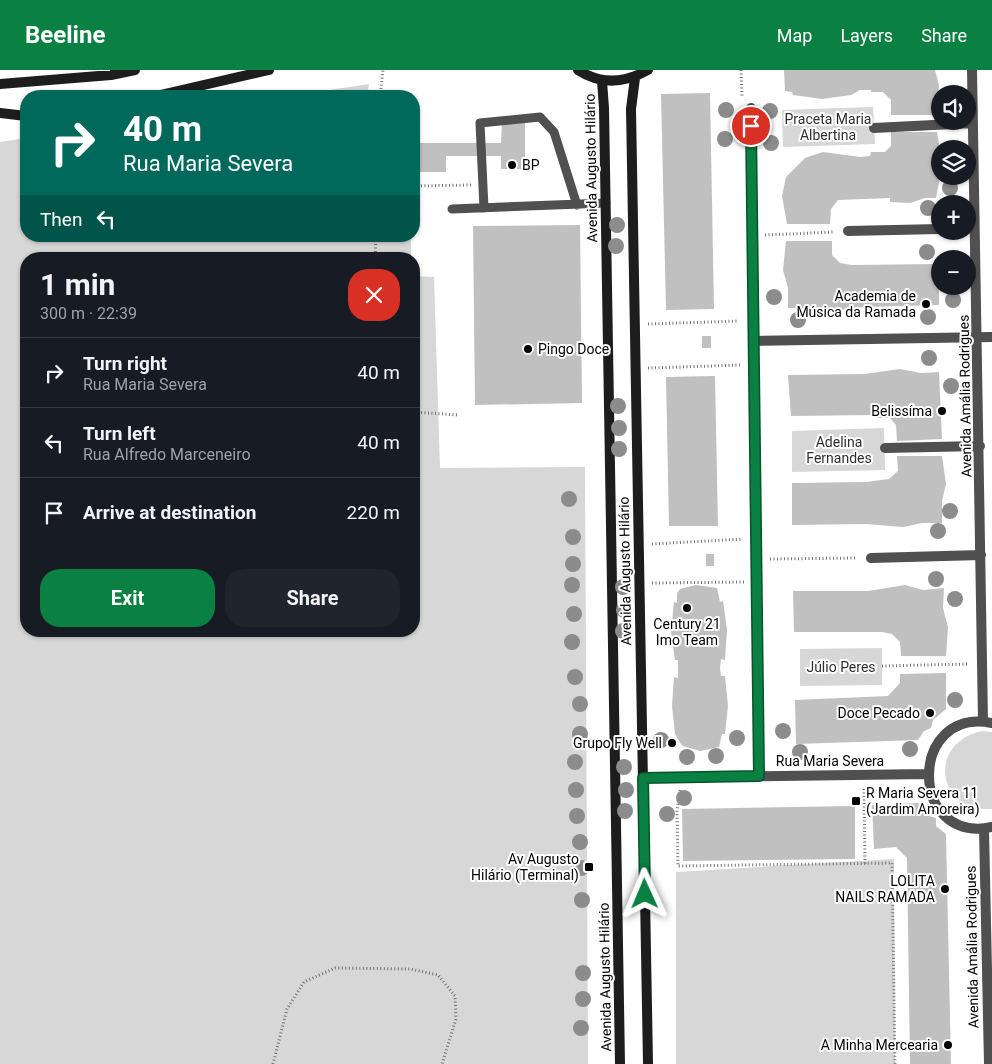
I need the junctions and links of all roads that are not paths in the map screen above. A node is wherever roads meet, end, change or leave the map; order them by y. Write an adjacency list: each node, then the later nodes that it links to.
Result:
1 (92, 70): 7 (main road)
2 (135, 70): 7 (main road)
3 (269, 70): 12 (main road)
4 (578, 70): 9 (main road)
5 (648, 70): 8 (main road)
6 (972, 70): 11 (street, Avenida Amália Rodrigues)
7 (111, 75): 10 (main road)
8 (635, 78): 9 (main road); 37 (main road, Avenida Augusto Hilário)
9 (602, 81): 20 (main road, Avenida Augusto Hilário)
10 (0, 84)
11 (972, 85)
12 (182, 90)
13 (751, 108): 29 (street)
14 (0, 113): 15 (main road)
15 (20, 115)
16 (931, 125): 17 (street)
17 (874, 128)
18 (973, 130): 19 (street, Avenida Amália Rodrigues)
19 (972, 195)
20 (606, 203): 21 (lane); 39 (main road, Avenida Augusto Hilário)
21 (577, 205): 22 (lane); 22 (lane)
22 (484, 208): 23 (lane)
23 (452, 209)
24 (931, 229): 25 (street)
25 (848, 231)
26 (972, 240): 27 (street, Avenida Amália Rodrigues)
27 (978, 337): 28 (street); 29 (street); 30 (street, Avenida Amália Rodrigues)
28 (992, 337)
29 (754, 340): 36 (street)
30 (980, 446): 31 (street); 32 (street, Avenida Amália Rodrigues)
31 (885, 448)
32 (981, 555): 33 (street); 34 (street, Avenida Amália Rodrigues)
33 (872, 558)
34 (988, 722): 35 (street)
35 (928, 774): 36 (street, Rua Maria Severa); 38 (street)
36 (759, 776): 37 (street, Rua Maria Severa)
37 (643, 778): 40 (main road, Avenida Augusto Hilário)
38 (988, 828): 41 (street, Avenida Amália Rodrigues)
39 (620, 1064)
40 (648, 1064)
41 (989, 1064)

